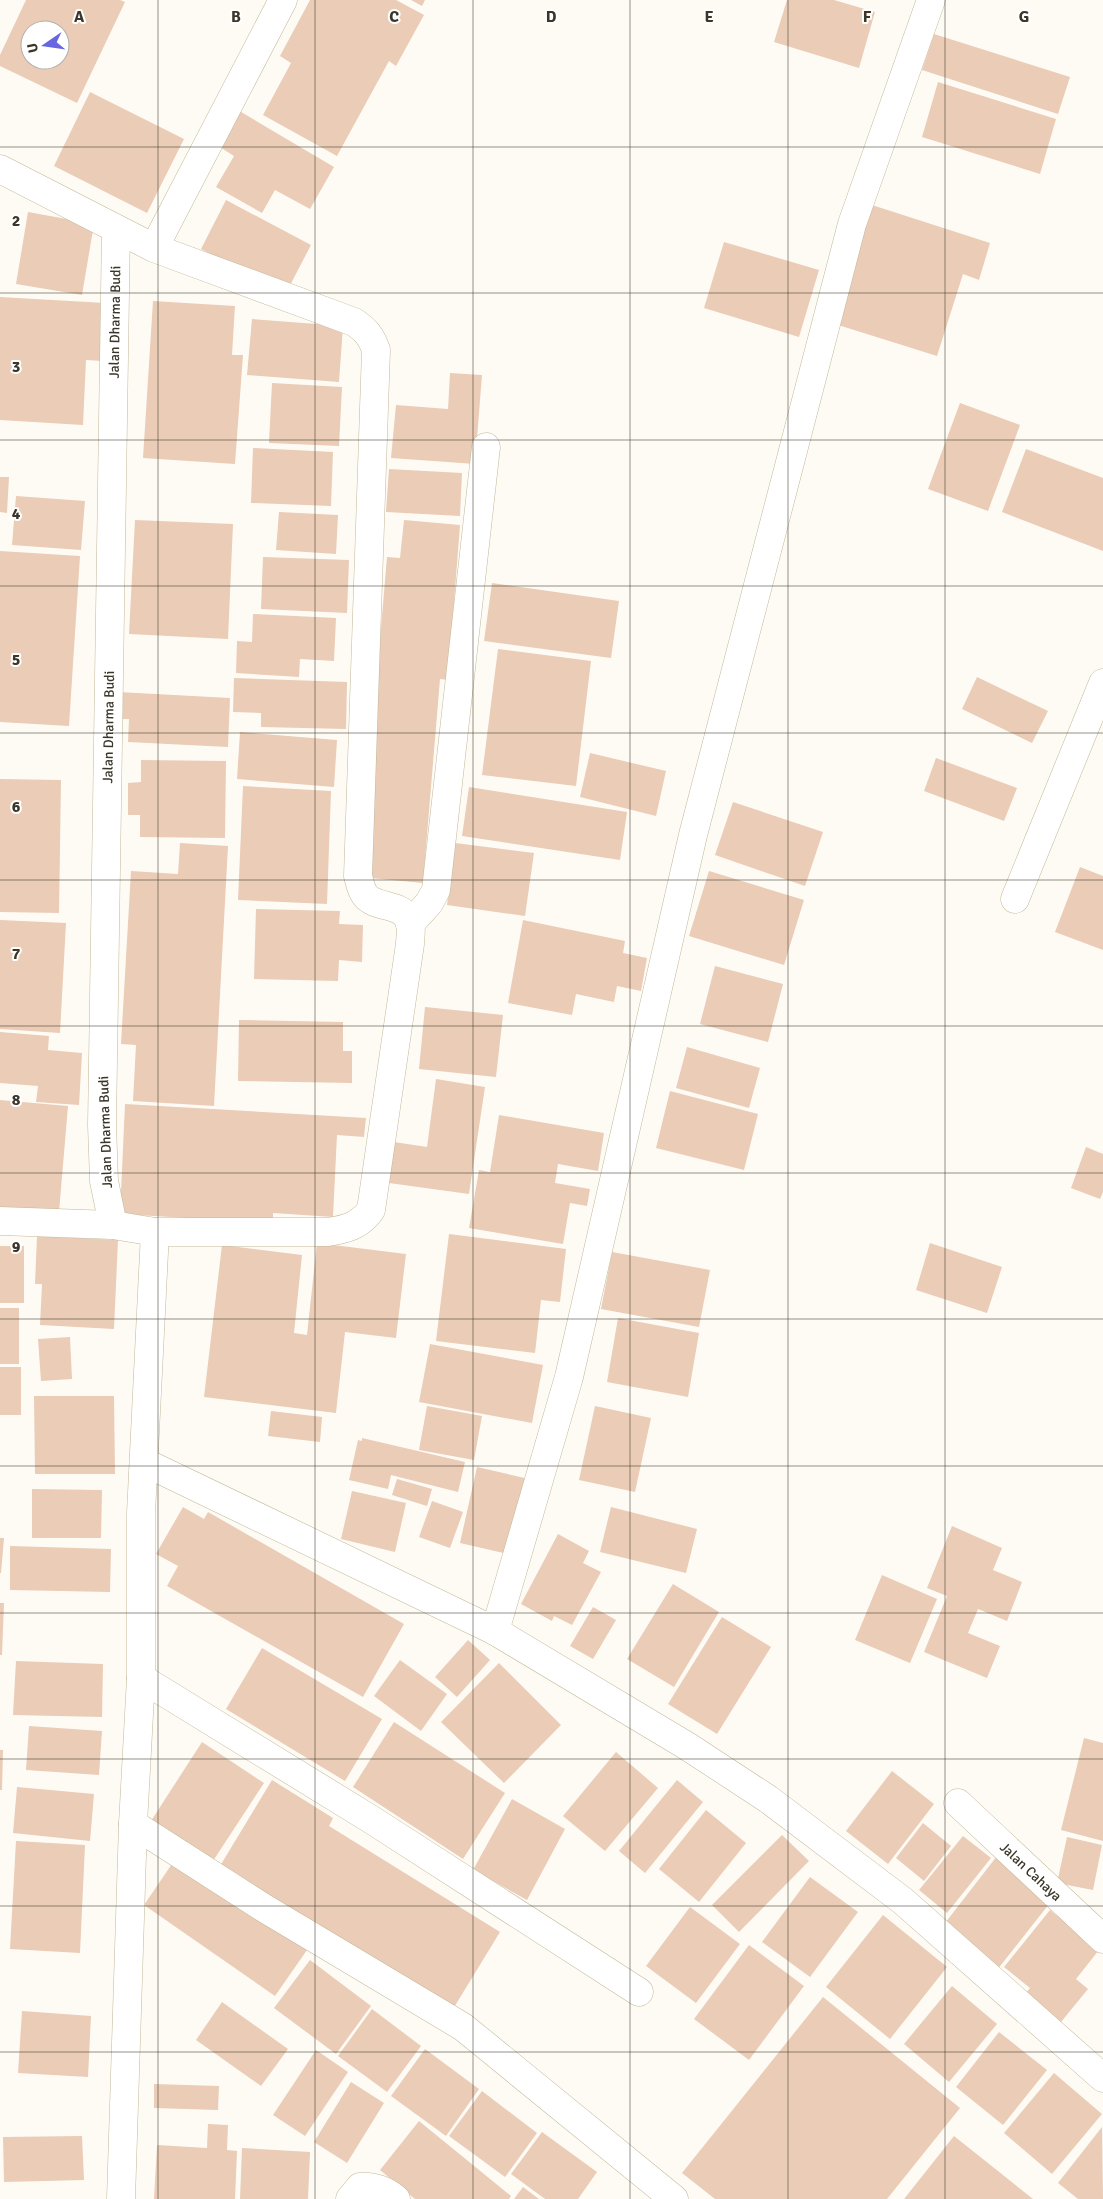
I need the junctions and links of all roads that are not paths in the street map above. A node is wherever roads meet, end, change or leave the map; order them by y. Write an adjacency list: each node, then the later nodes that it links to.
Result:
1 (283, 0): 5 (street)
2 (931, 0): 14 (street)
3 (0, 169): 4 (street)
4 (116, 229): 5 (street); 11 (street, Jalan Dharma Budi)
5 (154, 248): 9 (street)
6 (486, 447): 9 (street)
7 (1103, 683): 8 (street)
8 (1016, 899)
9 (410, 924): 12 (street)
10 (0, 1221): 11 (street)
11 (113, 1225): 12 (street)
12 (155, 1232): 13 (street)
13 (144, 1462): 14 (street); 15 (street)
14 (495, 1631): 20 (street)
15 (140, 1678): 17 (street); 19 (street)
16 (958, 1803): 18 (street, Jalan Cahaya)
17 (133, 1824): 21 (street); 24 (street)
18 (1103, 1939)
19 (639, 1992)
20 (1103, 2078)
21 (121, 2199)
22 (350, 2199): 23 (street)
23 (396, 2199)
24 (674, 2199)

